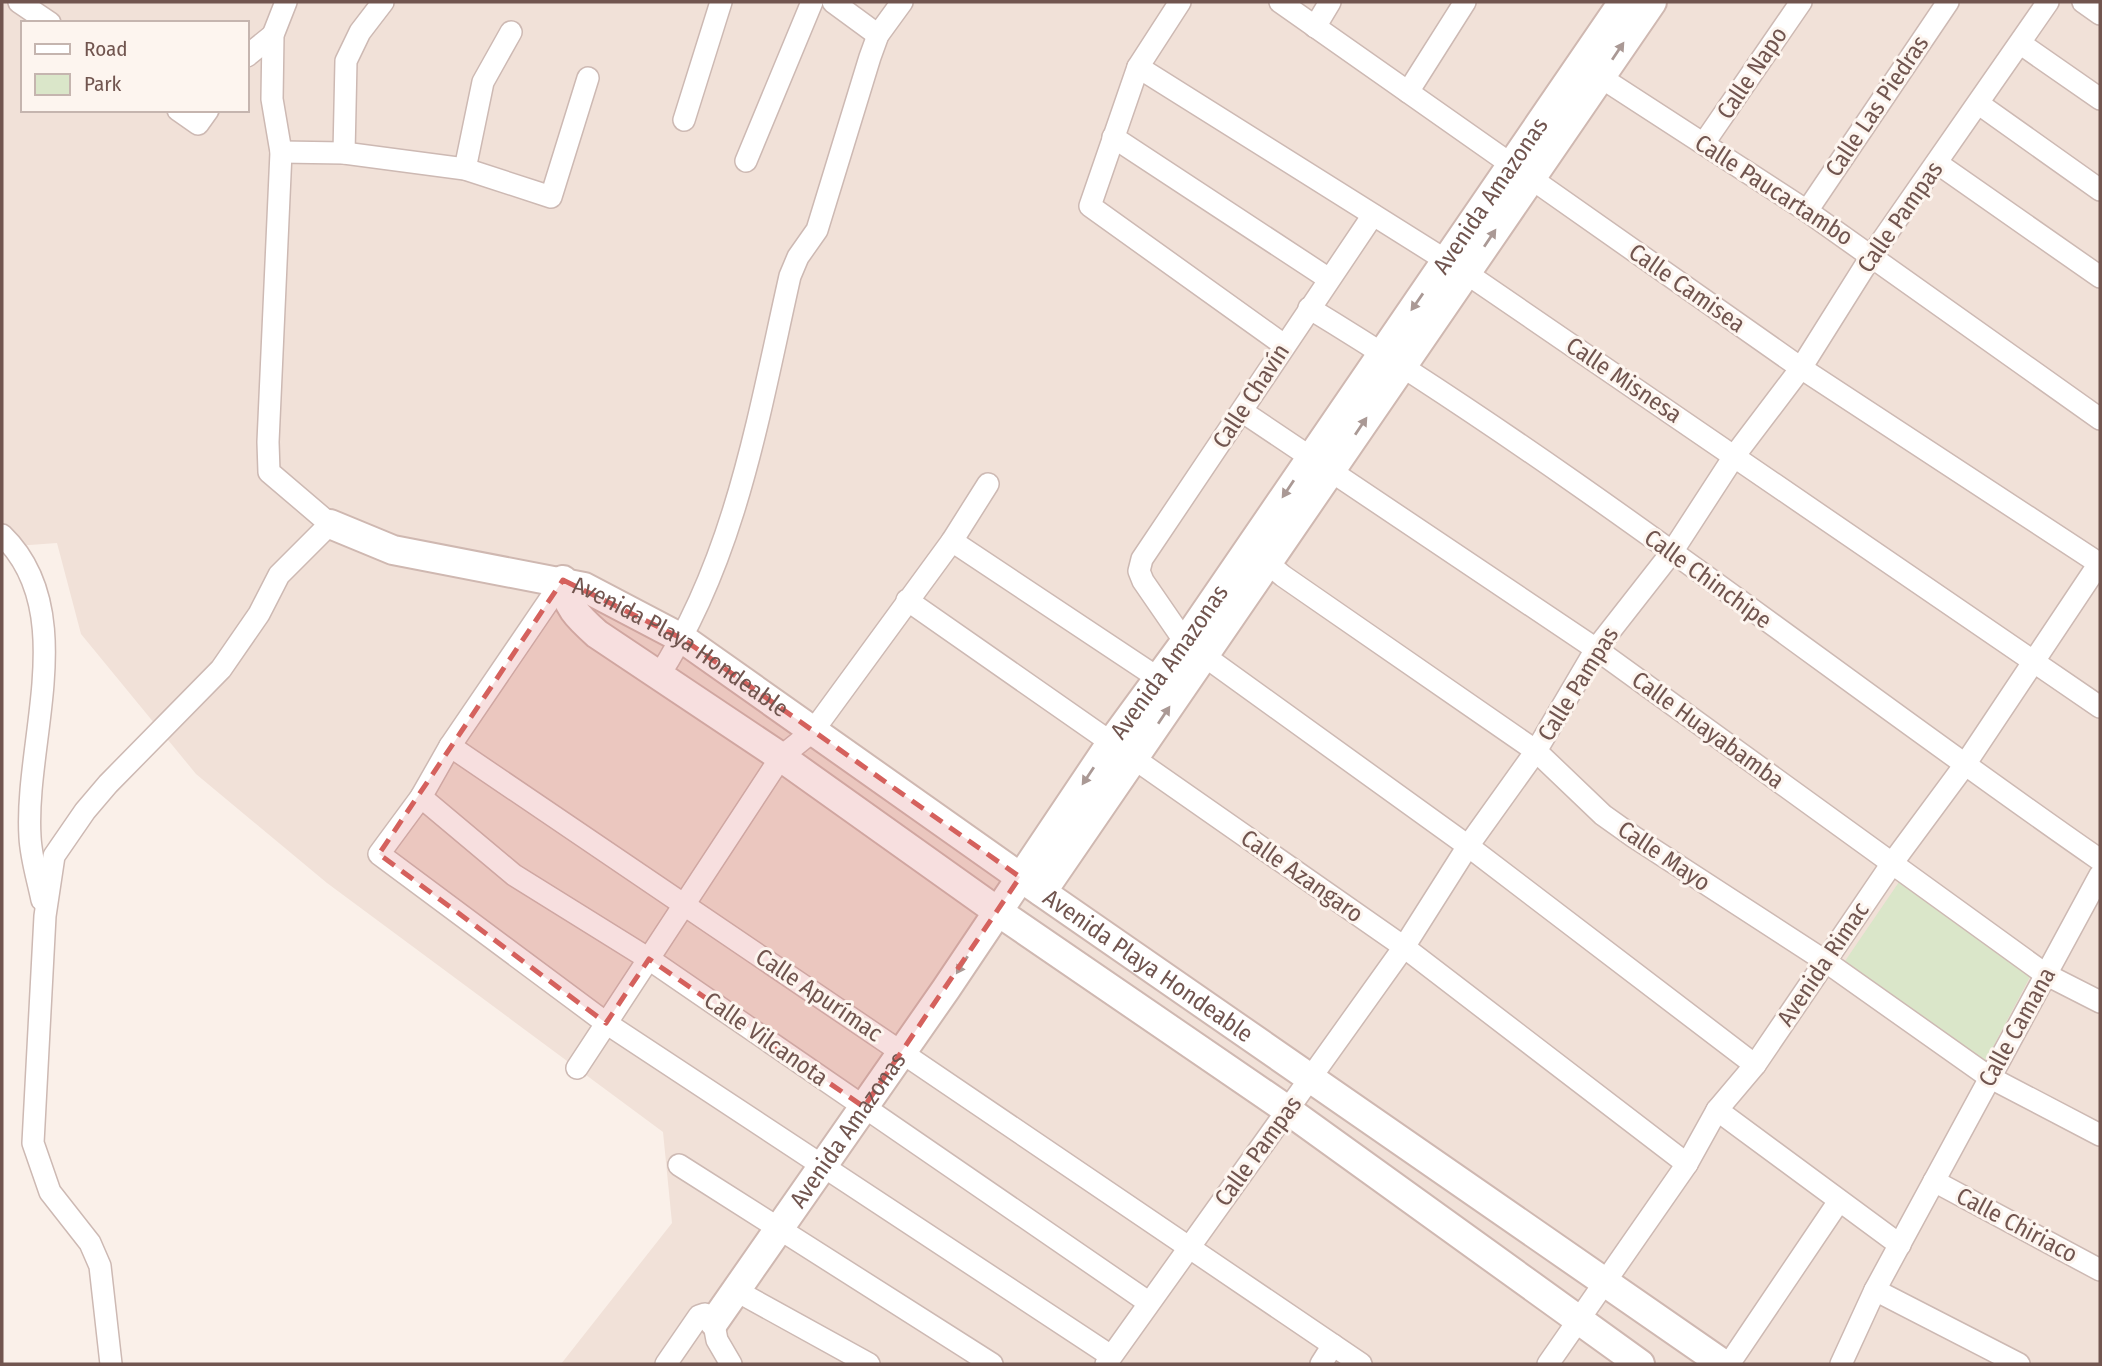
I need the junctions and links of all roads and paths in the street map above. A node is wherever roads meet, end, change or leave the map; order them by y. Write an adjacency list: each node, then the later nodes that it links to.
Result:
1 (19, 2): 19 (street)
2 (383, 2): 38 (street)
3 (721, 2): 34 (street)
4 (812, 2): 39 (street)
5 (834, 2): 23 (street)
6 (902, 2): 23 (street)
7 (1180, 2): 26 (street)
8 (1280, 2): 20 (street, Calle Camisea)
9 (1330, 2): 20 (street)
10 (1465, 2): 29 (street)
11 (1623, 2): 27 (street, Avenida Amazonas)
12 (1652, 2): 27 (street, Avenida Amazonas, one-way to 12)
13 (1801, 2): 36 (street, Calle Napo)
14 (1948, 2): 44 (street, Calle Las Piedras)
15 (2048, 2): 24 (street, Calle Pampas)
16 (2083, 2): 18 (street)
17 (277, 6): 22 (street)
18 (2100, 14)
19 (47, 21)
20 (1315, 27): 29 (street, Calle Camisea)
21 (511, 32): 41 (street)
22 (272, 35): 25 (street); 37 (street)
23 (878, 35): 67 (street)
24 (2021, 44): 30 (street); 31 (street, Calle Pampas)
25 (248, 55)
26 (1138, 67): 35 (street); 45 (street, Calle Misnesa)
27 (1591, 70): 36 (street, Calle Paucartambo); 42 (street, Avenida Amazonas)
28 (588, 78): 41 (street)
29 (1408, 92): 42 (street, Calle Camisea)
30 (2100, 99)
31 (1979, 104): 40 (street, Calle Pampas); 43 (street)
32 (181, 112): 33 (street)
33 (207, 112)
34 (684, 120)
35 (1113, 138): 49 (street); 51 (street)
36 (1704, 143): 44 (street, Calle Paucartambo)
37 (281, 152): 38 (street); 59 (street)
38 (344, 153): 41 (street)
39 (746, 161)
40 (1937, 163): 46 (street, Calle Pampas); 48 (street)
41 (465, 169)
42 (1521, 172): 47 (street, Avenida Amazonas); 53 (street, Calle Camisea)
43 (2100, 191)
44 (1807, 211): 46 (street, Calle Paucartambo)
45 (1373, 215): 47 (street, Calle Misnesa); 49 (street, Calle Chavín)
46 (1872, 256): 53 (street, Calle Pampas); 55 (street, Calle Paucartambo)
47 (1456, 267): 52 (street, Avenida Amazonas); 56 (street, Calle Misnesa)
48 (2100, 277)
49 (1329, 279): 50 (street, Calle Chavín)
50 (1309, 308): 51 (street, Calle Chavín); 52 (street, Calle Chinchipe)
51 (1284, 345): 54 (street, Calle Chavín)
52 (1392, 359): 57 (street, Avenida Amazonas); 62 (street, Calle Chinchipe)
53 (1801, 368): 56 (street, Calle Pampas); 64 (street, Calle Camisea)
54 (1243, 411): 57 (street, Calle Huayabamba); 68 (street, Calle Chavín)
55 (2100, 419)
56 (1735, 455): 62 (street, Calle Pampas); 70 (street, Calle Misnesa)
57 (1320, 465): 63 (street, Avenida Amazonas); 69 (street, Calle Huayabamba)
58 (988, 484): 61 (street)
59 (330, 524): 65 (street); 88 (street)
60 (2, 535): 88 (street)
61 (952, 541): 66 (street); 72 (street)
62 (1672, 552): 69 (street, Calle Pampas); 79 (street, Calle Chinchipe)
63 (1258, 554): 68 (street, Avenida Amazonas); 77 (street, Calle Mayo)
64 (2100, 563): 70 (street, Avenida Rimac)
65 (563, 580): 67 (street, Avenida Playa Hondeable); 71 (street, Avenida Playa Hondeable); 75 (street)
66 (907, 600): 74 (street); 76 (street, Calle Azangaro)
67 (683, 639): 71 (street); 74 (street, Avenida Playa Hondeable)
68 (1194, 649): 72 (street, Avenida Amazonas); 76 (street, Avenida Amazonas, one-way to 68); 81 (street)
69 (1596, 649): 77 (street, Calle Pampas); 83 (street, Calle Huayabamba)
70 (2035, 661): 73 (street, Calle Misnesa); 79 (street, Avenida Rimac)
71 (658, 677): 78 (street, Avenida Playa Hondeable)
72 (1158, 678): 76 (street, Avenida Amazonas)
73 (2100, 707)
74 (813, 731): 78 (street); 85 (street, Avenida Playa Hondeable)
75 (450, 746): 80 (street); 86 (street, Calle Apurímac)
76 (1122, 751): 85 (street, Avenida Amazonas); 89 (street, Calle Azangaro)
77 (1536, 751): 81 (street, Calle Pampas); 91 (street, Calle Mayo)
78 (781, 757): 86 (street); 87 (street, Avenida Playa Hondeable)
79 (1964, 765): 82 (street, Calle Chinchipe); 83 (street, Avenida Rimac)
80 (421, 797): 90 (street, Calle Vilcanota); 94 (street)
81 (1468, 846): 89 (street, Calle Pampas); 96 (street)
82 (2100, 860)
83 (1893, 862): 91 (street, Avenida Rimac); 92 (street, Calle Huayabamba)
84 (2100, 875): 92 (street, Calle Camana)
85 (1031, 885): 87 (street, Avenida Amazonas); 98 (street, Avenida Playa Hondeable)
86 (685, 904): 90 (street); 95 (street, Calle Apurímac)
87 (996, 911): 95 (street, Avenida Amazonas, one-way to 95); 102 (street, Avenida Playa Hondeable)
88 (46, 916): 121 (street)
89 (1404, 947): 98 (street, Calle Pampas); 104 (street, Calle Azangaro)
90 (649, 959): 94 (street); 100 (street, Calle Vilcanota)
91 (1825, 961): 96 (street, Avenida Rimac); 99 (street, Calle Mayo)
92 (2045, 974): 93 (street, Calle Huayabamba); 99 (street, Calle Camana)
93 (2100, 1002)
94 (606, 1023): 97 (street); 106 (street)
95 (902, 1052): 100 (street, Avenida Amazonas); 111 (street, Calle Apurímac)
96 (1755, 1065): 101 (street, Avenida Rimac)
97 (577, 1068)
98 (1312, 1077): 102 (street, Calle Pampas); 113 (street, Avenida Playa Hondeable)
99 (1989, 1077): 103 (street, Calle Mayo); 107 (street, Calle Camana)
100 (864, 1107): 106 (street, Avenida Amazonas); 116 (street, Calle Vilcanota)
101 (1717, 1110): 104 (street, Avenida Rimac); 108 (street)
102 (1289, 1111): 111 (street, Calle Pampas); 118 (street, Avenida Playa Hondeable)
103 (2100, 1135)
104 (1687, 1164): 113 (street, Avenida Rimac)
105 (679, 1165): 109 (street)
106 (821, 1167): 109 (street, Avenida Amazonas); 120 (street)
107 (1934, 1181): 110 (street, Calle Camana); 112 (street, Calle Chiriaco)
108 (1839, 1200): 110 (street); 131 (street)
109 (779, 1229): 114 (street, Avenida Amazonas); 125 (street)
110 (1900, 1245): 115 (street, Calle Camana)
111 (1189, 1246): 116 (street, Calle Pampas); 119 (street, Calle Apurímac)
112 (2100, 1270)
113 (1603, 1283): 118 (street, Avenida Rimac); 130 (street, Avenida Playa Hondeable)
114 (735, 1290): 117 (street, Avenida Amazonas); 124 (street)
115 (1875, 1290): 132 (street, Calle Camana); 133 (street)
116 (1148, 1303): 120 (street, Calle Pampas)
117 (714, 1322): 122 (street); 123 (street)
118 (1578, 1322): 128 (street, Avenida Rimac); 129 (street, Avenida Playa Hondeable)
119 (1334, 1345): 126 (street); 127 (street, Calle Apurímac)
120 (1108, 1360)
121 (111, 1364)
122 (666, 1364)
123 (731, 1364)
124 (869, 1364)
125 (992, 1364)
126 (1321, 1364)
127 (1361, 1364)
128 (1548, 1364)
129 (1640, 1364)
130 (1723, 1364)
131 (1729, 1364)
132 (1841, 1364)
133 (2019, 1364)

